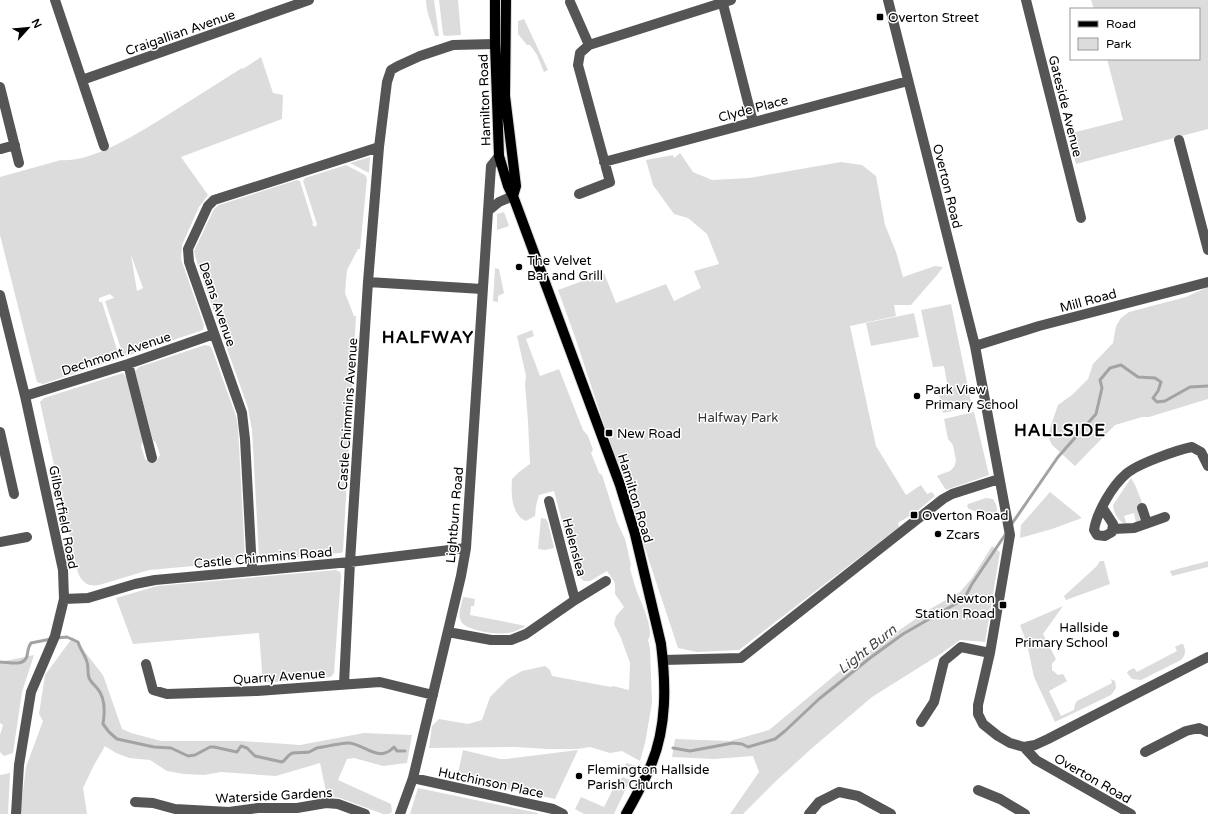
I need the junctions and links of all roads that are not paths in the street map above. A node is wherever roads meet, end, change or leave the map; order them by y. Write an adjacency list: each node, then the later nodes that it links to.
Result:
1 (55, 0): 11 (street)
2 (309, 0): 11 (street, Craigallian Avenue)
3 (496, 0): 9 (main road, Hamilton Road)
4 (506, 0): 24 (main road, Hamilton Road)
5 (888, 0): 12 (street, Overton Road)
6 (1026, 0): 26 (street, Gateside Avenue)
7 (725, 1): 10 (street); 14 (street)
8 (570, 2): 10 (street)
9 (495, 44): 18 (street, Castle Chimmins Avenue); 20 (main road, Hamilton Road)
10 (589, 45): 21 (street)
11 (82, 80): 17 (street)
12 (908, 81): 14 (street, Clyde Place); 33 (street, Overton Road)
13 (0, 87): 16 (street)
14 (753, 122): 21 (street, Clyde Place)
15 (1179, 140): 27 (street)
16 (15, 145): 19 (street); 22 (street)
17 (104, 146)
18 (379, 146): 28 (street, Castle Chimmins Avenue); 32 (street, Deans Avenue)
19 (1, 149)
20 (499, 156): 24 (main road, Hamilton Road); 25 (street, Lightburn Road)
21 (604, 162): 23 (street)
22 (19, 163)
23 (579, 194)
24 (513, 196): 25 (street); 58 (main road, Hamilton Road)
25 (488, 211): 30 (street, Lightburn Road)
26 (1081, 218)
27 (1208, 250)
28 (368, 282): 30 (street); 50 (street, Castle Chimmins Avenue)
29 (1208, 282): 33 (street, Mill Road)
30 (482, 290): 49 (street, Lightburn Road)
31 (0, 294): 35 (street, Gilbertfield Road)
32 (214, 334): 34 (street, Dechmont Avenue); 51 (street, Deans Avenue)
33 (975, 346): 39 (street, Overton Road)
34 (128, 364): 35 (street, Dechmont Avenue); 37 (street)
35 (25, 396): 53 (street, Gilbertfield Road)
36 (0, 432): 40 (street)
37 (152, 458)
38 (1208, 466): 42 (street)
39 (999, 479): 56 (street, Overton Road); 58 (street)
40 (14, 494)
41 (549, 501): 54 (street, Helenslea)
42 (1102, 507): 46 (street); 46 (street)
43 (1142, 508): 45 (street)
44 (1165, 517): 45 (street)
45 (1147, 523): 46 (street)
46 (1113, 529)
47 (27, 537): 48 (street)
48 (0, 542)
49 (466, 548): 50 (street, Castle Chimmins Road); 55 (street, Lightburn Road)
50 (350, 562): 51 (street, Castle Chimmins Road); 60 (street, Castle Chimmins Avenue)
51 (252, 570): 53 (street, Castle Chimmins Road)
52 (606, 581): 54 (street)
53 (64, 599): 69 (street, Gilbertfield Road)
54 (575, 600): 55 (street)
55 (448, 632): 61 (street, Lightburn Road)
56 (990, 653): 62 (street); 64 (street, Overton Road)
57 (1208, 657): 64 (street)
58 (663, 660): 73 (main road, Hamilton Road)
59 (146, 664): 60 (street, Quarry Avenue)
60 (344, 684): 61 (street, Quarry Avenue)
61 (433, 695): 66 (street, Lightburn Road)
62 (921, 722)
63 (1208, 732): 65 (street)
64 (1024, 746): 77 (street, Overton Road)
65 (1145, 752)
66 (413, 778): 71 (street, Lightburn Road); 72 (street, Hutchinson Place)
67 (978, 790): 76 (street)
68 (135, 802): 70 (street, Waterside Gardens)
69 (16, 814)
70 (365, 814)
71 (400, 814)
72 (563, 814)
73 (626, 814)
74 (809, 814): 75 (street)
75 (890, 814)
76 (1025, 814)
77 (1131, 814)

